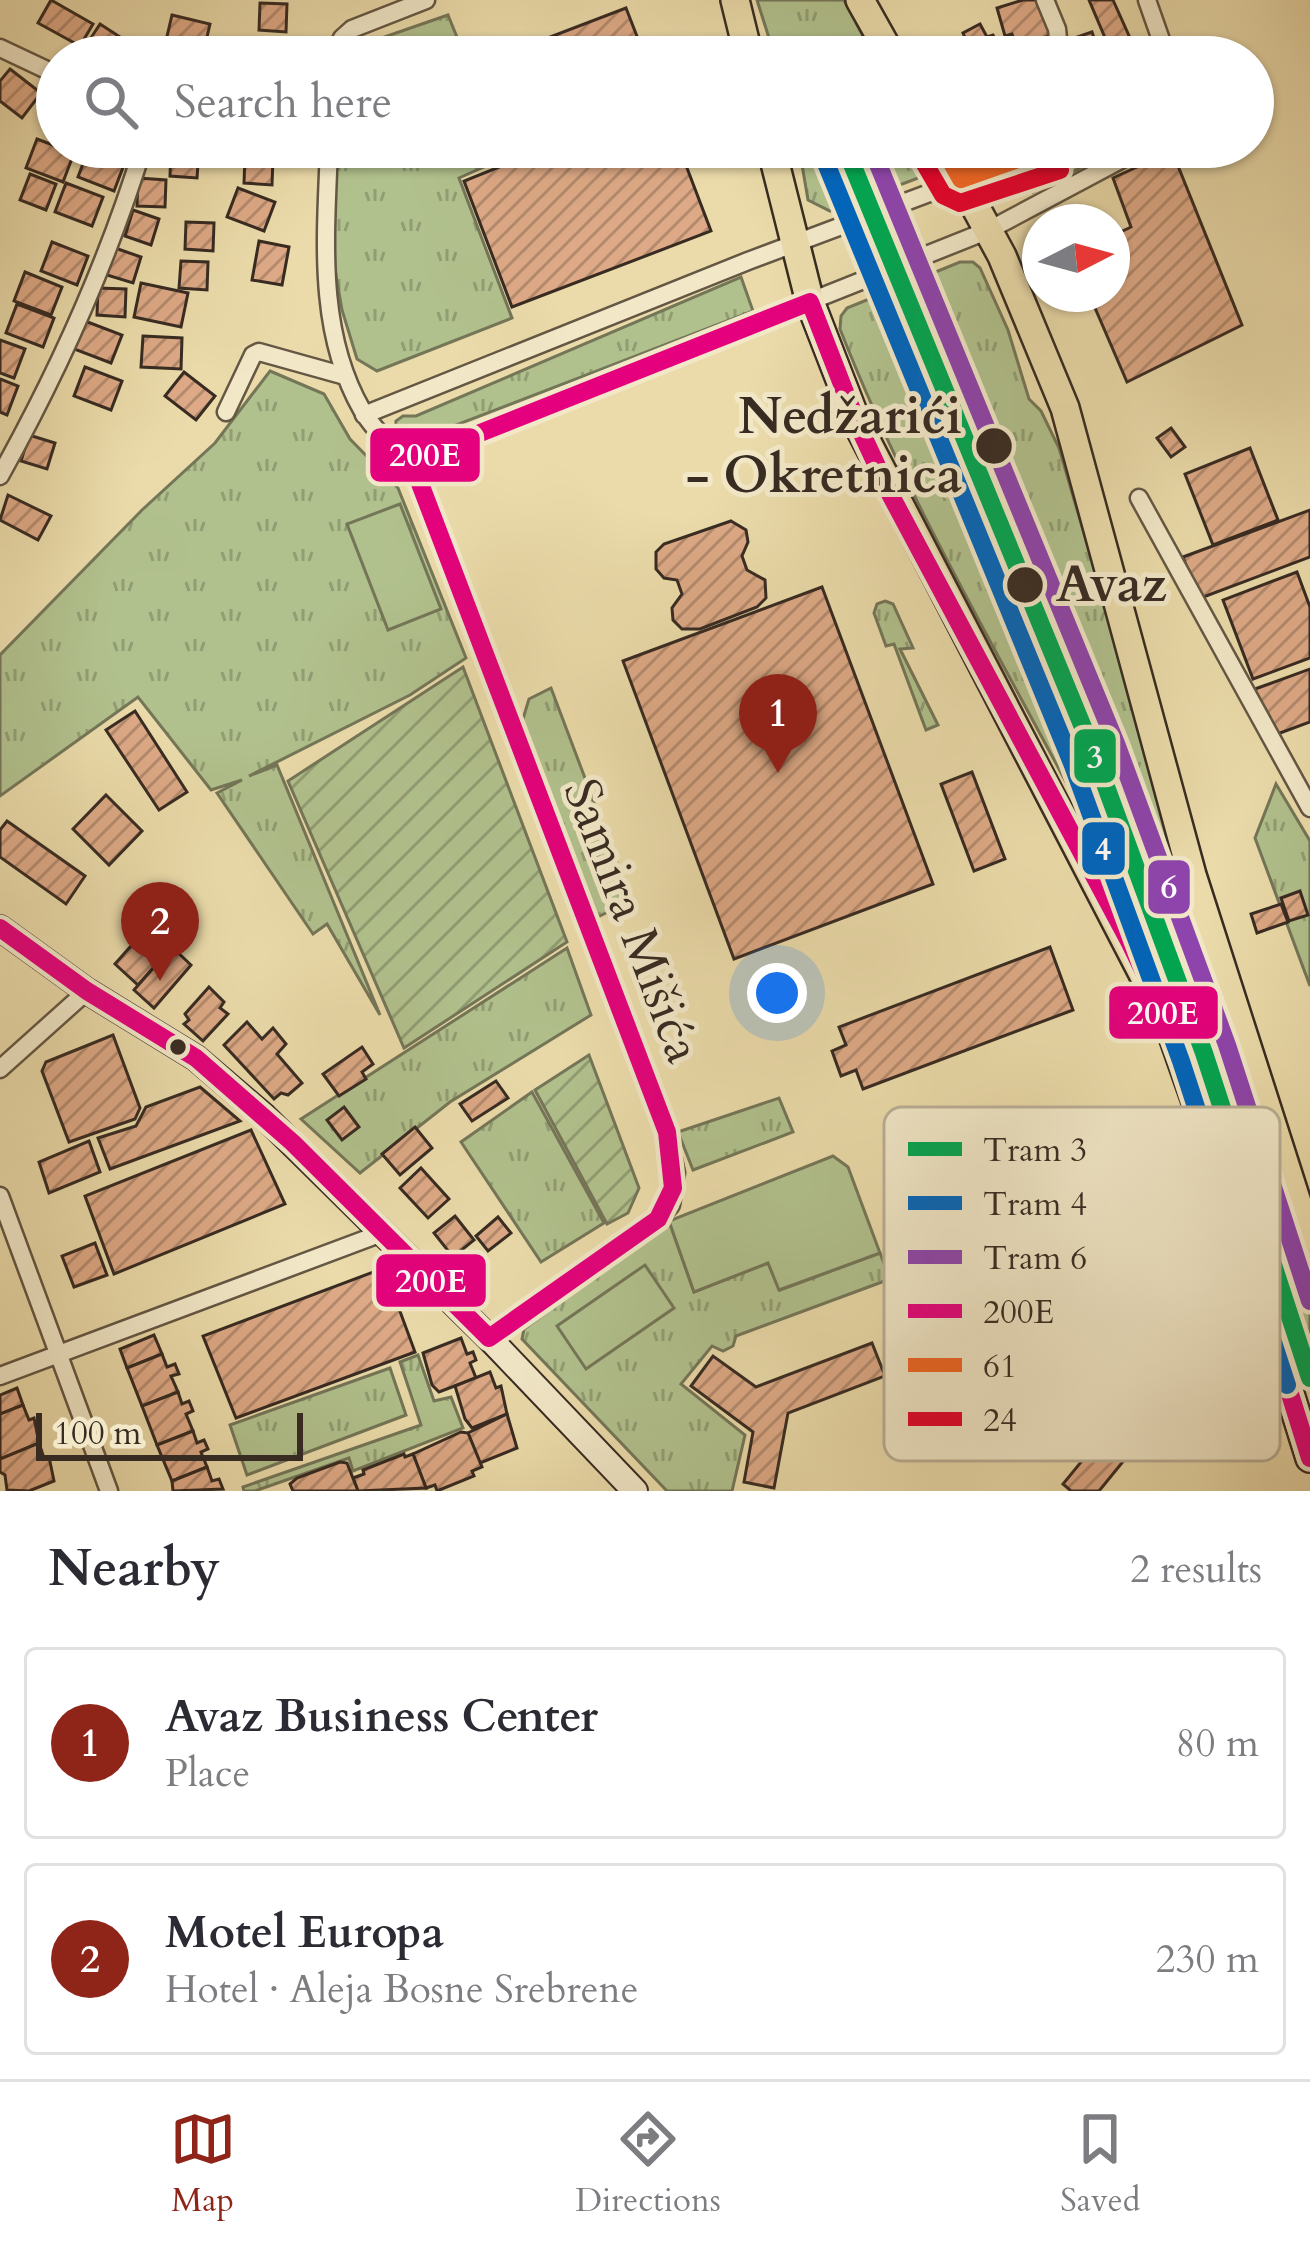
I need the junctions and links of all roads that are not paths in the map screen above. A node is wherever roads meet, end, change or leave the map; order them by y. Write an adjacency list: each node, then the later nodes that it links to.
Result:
1 (426, 0): 6 (street)
2 (736, 0): 7 (main road)
3 (860, 0): 8 (main road)
4 (1045, 0): 9 (street)
5 (1147, 0): 10 (street)
6 (344, 36)
7 (744, 36)
8 (880, 36)
9 (1058, 36)
10 (1160, 36)
11 (0, 48): 12 (street)
12 (36, 65)
13 (137, 168): 27 (street)
14 (327, 168): 23 (street, Samira Mišića)
15 (776, 168): 21 (main road)
16 (955, 168): 19 (main road)
17 (992, 168): 19 (street)
18 (1106, 168): 20 (street)
19 (961, 179): 20 (main road); 21 (street)
20 (989, 230): 22 (street); 34 (main road)
21 (795, 244): 22 (main road); 25 (street)
22 (810, 302): 26 (street); 33 (main road)
23 (345, 376): 24 (street); 25 (street, Samira Mišića)
24 (226, 412)
25 (364, 415): 26 (street, Samira Mišića)
26 (407, 462): 39 (street, Samira Mišića)
27 (0, 476)
28 (1139, 498): 29 (street)
29 (1310, 808)
30 (0, 928): 31 (street)
31 (87, 991): 32 (street); 37 (street)
32 (0, 1069)
33 (1198, 1107)
34 (1266, 1107)
35 (1280, 1149): 38 (main road)
36 (0, 1196): 40 (street)
37 (382, 1233): 39 (street); 40 (street)
38 (1310, 1243)
39 (489, 1338): 45 (street)
40 (58, 1355): 42 (street); 44 (street)
41 (1280, 1361): 43 (main road)
42 (0, 1376)
43 (1310, 1457)
44 (109, 1491)
45 (635, 1491)

